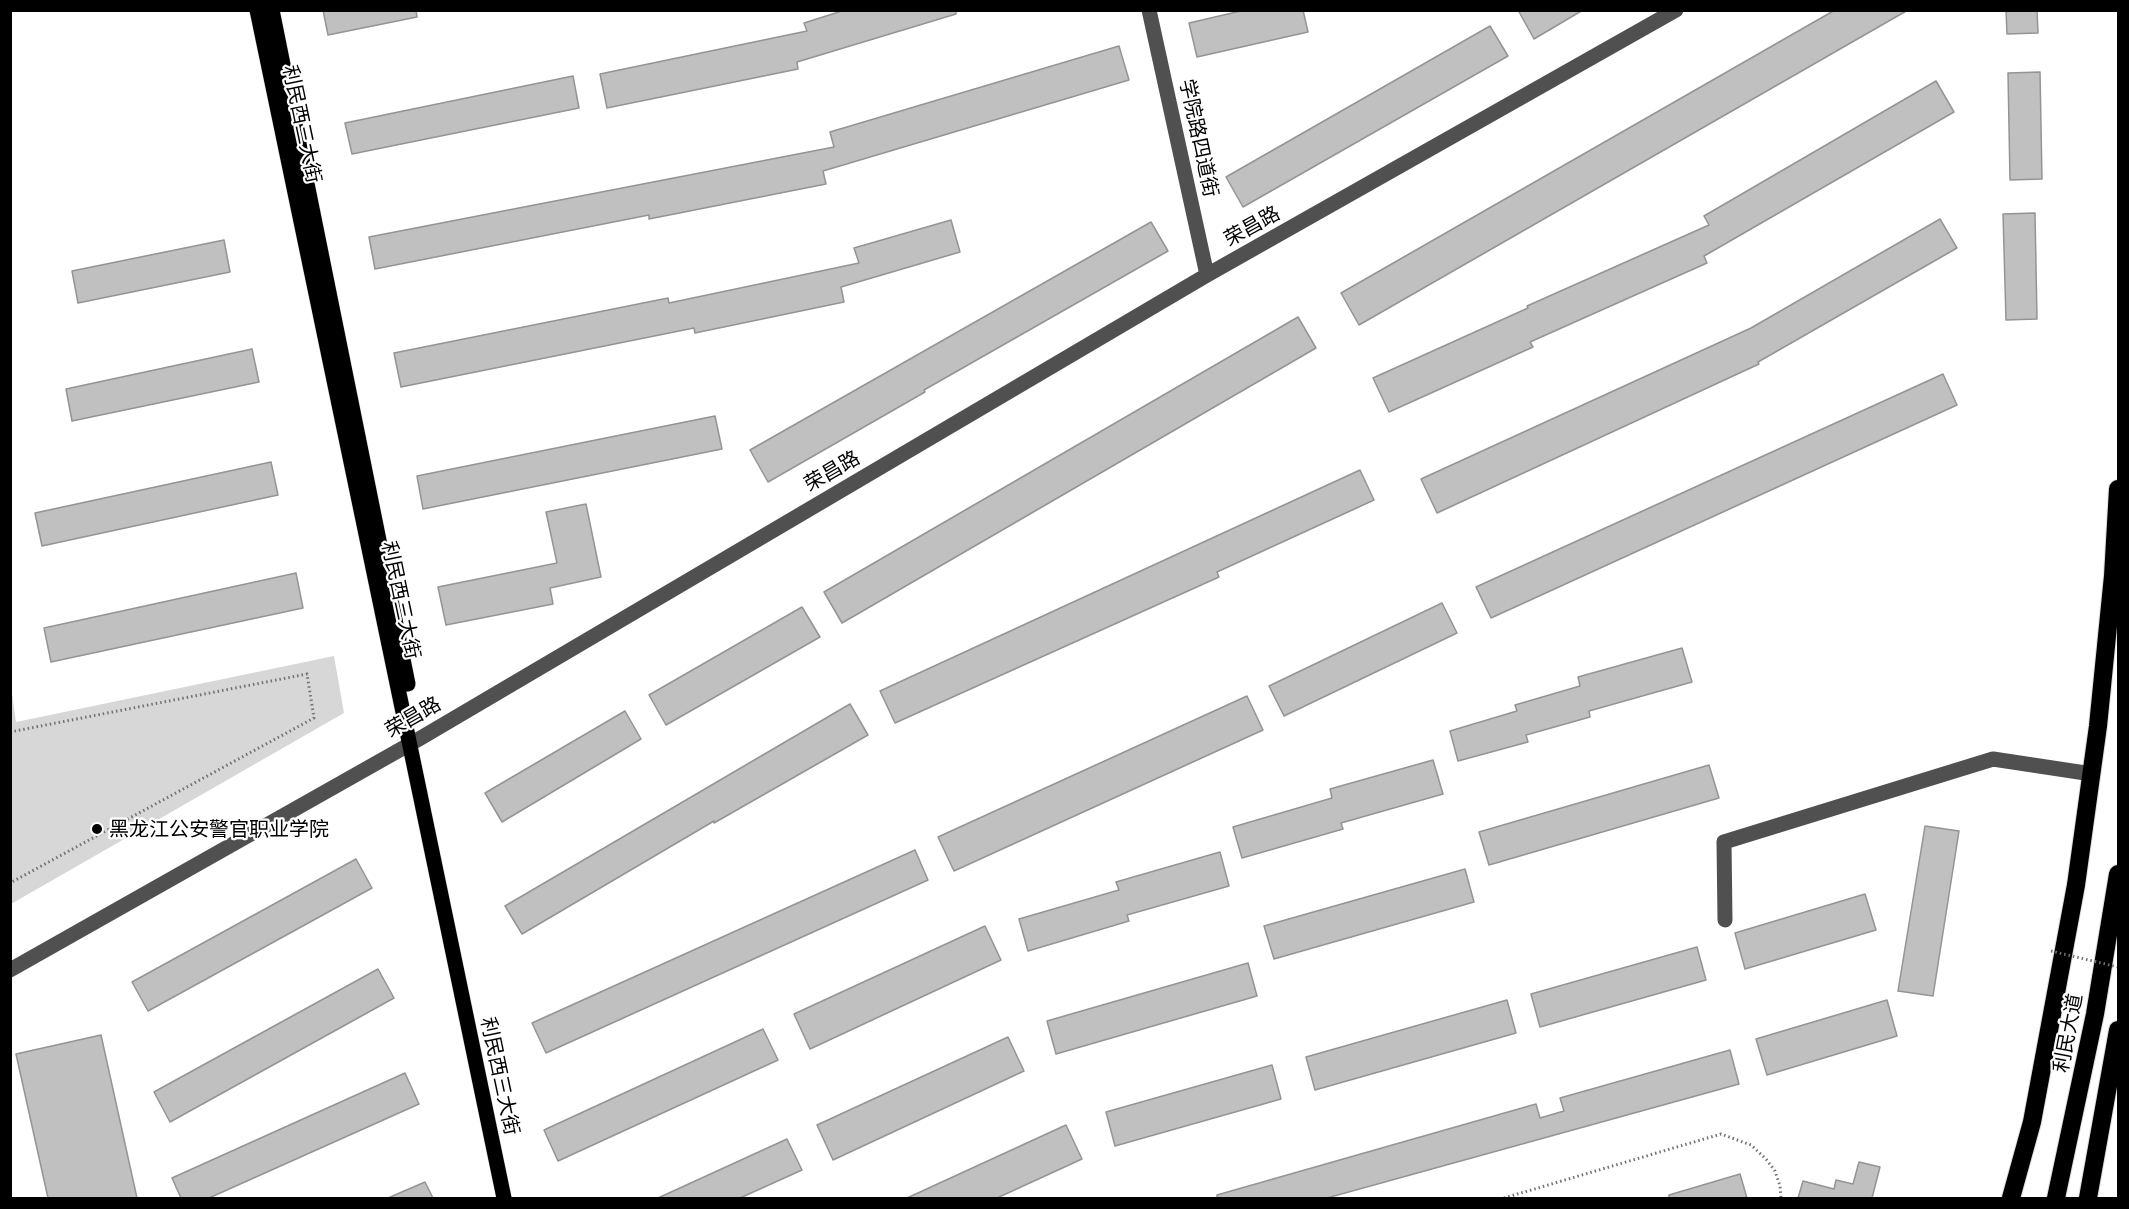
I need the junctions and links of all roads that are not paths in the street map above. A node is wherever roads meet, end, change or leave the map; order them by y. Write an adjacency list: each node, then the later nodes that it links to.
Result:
1 (257, 10): 7 (main road, 利民西三大街)
2 (272, 10): 7 (main road, 利民西三大街)
3 (1149, 10): 5 (street, 学院路四道街)
4 (1676, 10): 5 (street, 荣昌路)
5 (1207, 275): 7 (street, 荣昌路)
6 (2118, 489): 8 (highway)
7 (414, 741): 11 (street, 荣昌路); 13 (main road, 利民西三大街); 14 (main road, 利民西三大街)
8 (2092, 774): 10 (street); 15 (highway)
9 (2118, 874): 16 (highway, 利民大道)
10 (1725, 920)
11 (10, 970)
12 (2118, 1030): 17 (highway)
13 (504, 1198)
14 (513, 1198)
15 (2011, 1198)
16 (2056, 1198)
17 (2088, 1198)

